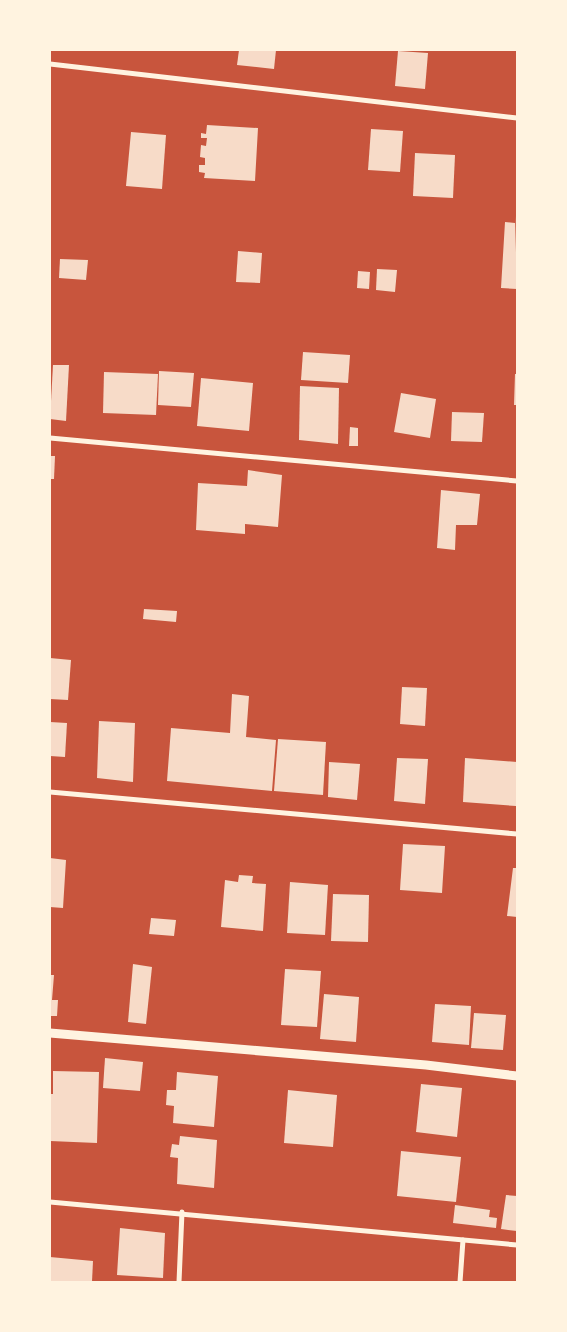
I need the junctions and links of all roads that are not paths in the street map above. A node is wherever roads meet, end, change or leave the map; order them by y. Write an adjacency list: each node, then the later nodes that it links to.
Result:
1 (50, 64): 2 (street)
2 (517, 118)
3 (50, 438): 4 (street)
4 (517, 481)
5 (50, 792): 6 (street)
6 (517, 834)
7 (50, 1033): 8 (street)
8 (517, 1076)
9 (50, 1202): 10 (street)
10 (182, 1212): 11 (street); 13 (street)
11 (463, 1240): 12 (street); 14 (street)
12 (517, 1245)
13 (179, 1282)
14 (460, 1282)

